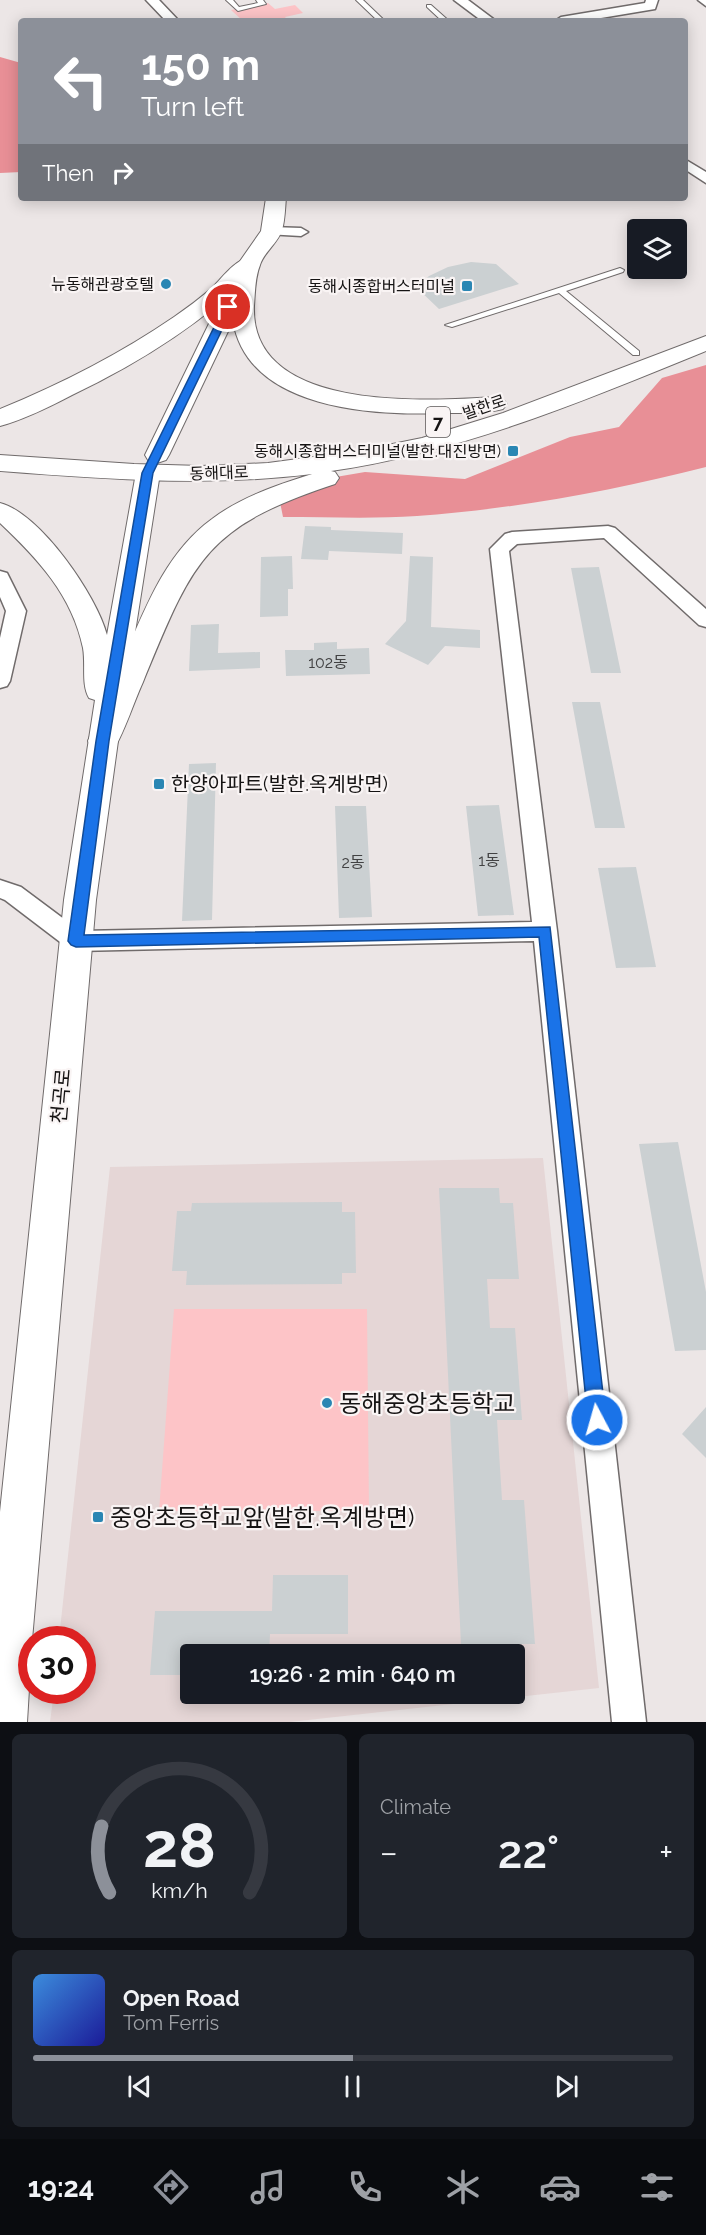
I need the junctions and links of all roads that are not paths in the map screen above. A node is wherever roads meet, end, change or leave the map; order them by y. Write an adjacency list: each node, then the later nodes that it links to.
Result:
1 (152, 0): 8 (street)
2 (229, 0): 3 (lane)
3 (259, 0)
4 (359, 0): 9 (lane)
5 (460, 0): 11 (street)
6 (651, 3): 12 (street)
7 (429, 6): 10 (lane)
8 (170, 18)
9 (379, 18)
10 (443, 18)
11 (486, 18)
12 (576, 18)
13 (688, 166): 14 (street)
14 (706, 179)
15 (276, 201): 16 (street)
16 (271, 231): 17 (street); 18 (street, 천곡로)
17 (301, 232)
18 (249, 264): 25 (street); 26 (main road); 30 (street, 천곡로)
19 (620, 270): 20 (lane)
20 (560, 290): 21 (lane); 24 (lane)
21 (450, 325)
22 (706, 325): 24 (main road, 발한로 / 7)
23 (706, 343): 27 (main road, 동해대로 / 7)
24 (636, 353): 25 (main road, 발한로 / 7)
25 (495, 404): 30 (main road, 발한로 / 7)
26 (0, 418)
27 (447, 439): 30 (main road, 동해대로 / 7); 35 (main road)
28 (0, 446): 30 (main road, 발한로 / 7)
29 (0, 463): 30 (main road, 동해대로 / 7)
30 (152, 464): 35 (street, 천곡로)
31 (0, 511): 35 (street)
32 (0, 577): 34 (street)
33 (706, 620): 37 (street)
34 (0, 681)
35 (103, 741): 38 (street, 천곡로)
36 (0, 890): 38 (street)
37 (545, 931): 38 (street); 41 (street)
38 (76, 941): 39 (street, 천곡로)
39 (5, 1629): 40 (street, 천곡로)
40 (4, 1722)
41 (629, 1722)

